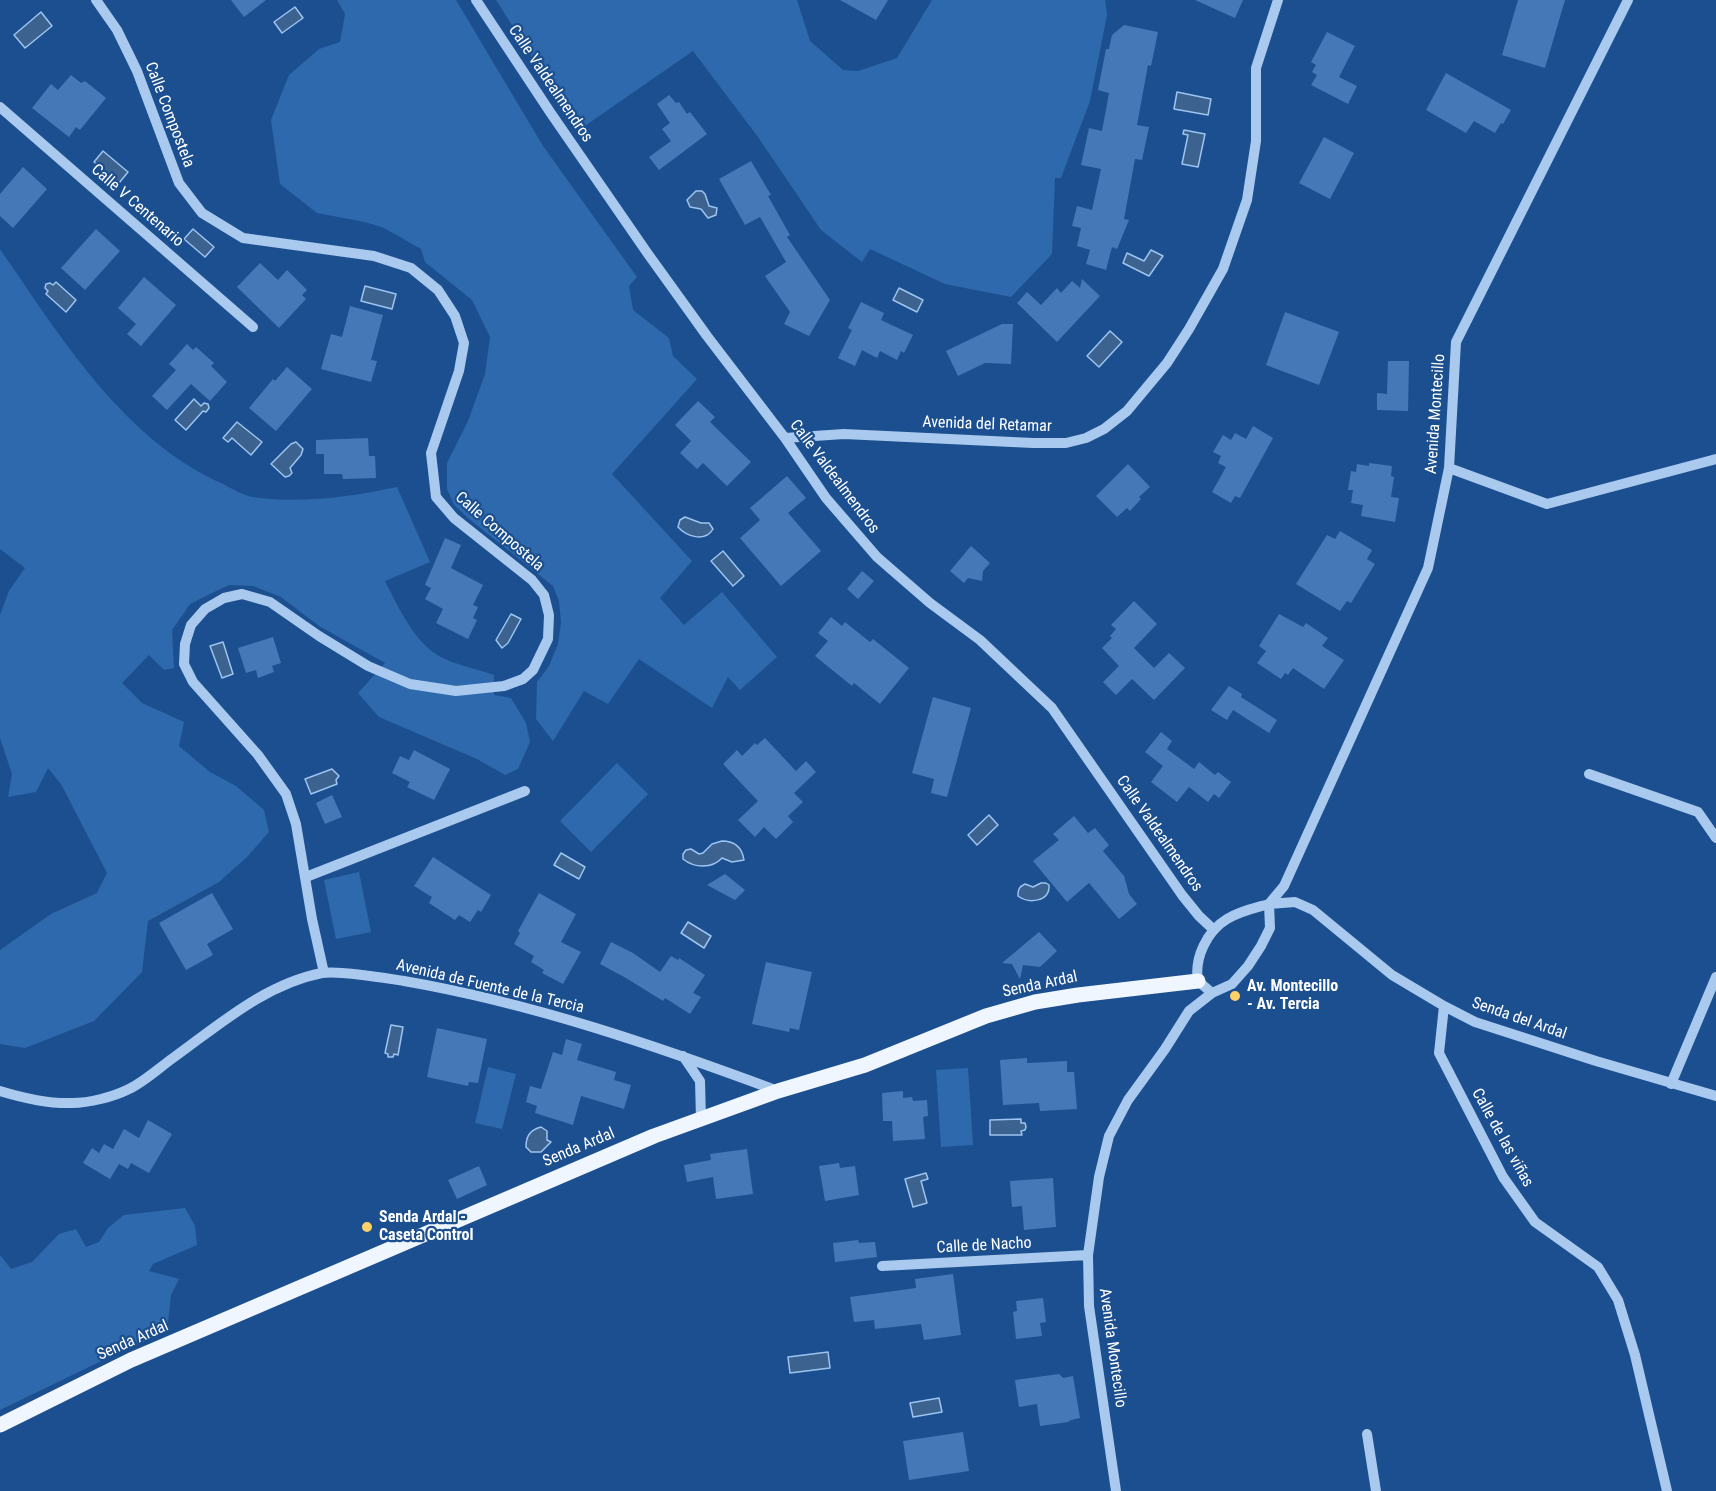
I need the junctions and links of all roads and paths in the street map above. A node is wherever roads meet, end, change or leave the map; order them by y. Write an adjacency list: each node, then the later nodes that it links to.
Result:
1 (96, 0): 13 (street, Calle Compostela)
2 (476, 0): 7 (street, Calle Valdealmendros)
3 (1278, 0): 7 (street, Avenida del Retamar)
4 (1628, 0): 9 (street, Avenida Montecillo)
5 (0, 106): 6 (street, Calle V Centenario)
6 (253, 327)
7 (785, 438): 15 (street, Calle Valdealmendros)
8 (1716, 459): 9 (street)
9 (1449, 468): 14 (street, Avenida Montecillo)
10 (1589, 774): 12 (street)
11 (525, 791): 13 (street)
12 (1716, 838)
13 (306, 877): 16 (street, Calle Compostela)
14 (1269, 904): 15 (street, Senda del Ardal); 19 (street, Avenida Montecillo); 20 (street, Senda del Ardal)
15 (1214, 930): 18 (street)
16 (324, 973): 21 (street, Avenida de Fuente de la Tercia); 23 (street, Avenida de Fuente de la Tercia)
17 (1716, 977): 22 (street)
18 (1198, 981): 19 (street); 24 (main road, Senda Ardal)
19 (1212, 993): 27 (street, Avenida Montecillo)
20 (1444, 1006): 22 (street, Senda del Ardal); 33 (street, Calle de las viñas)
21 (683, 1056): 24 (street, Avenida de Fuente de la Tercia); 26 (street)
22 (1671, 1084): 25 (street, Senda del Ardal)
23 (0, 1091)
24 (778, 1091): 26 (main road, Senda Ardal)
25 (1716, 1096)
26 (701, 1119): 29 (main road, Senda Ardal)
27 (1088, 1255): 28 (street, Calle de Nacho); 31 (street, Avenida Montecillo)
28 (882, 1266)
29 (0, 1425)
30 (1367, 1434): 32 (street)
31 (1116, 1491)
32 (1376, 1491)
33 (1667, 1491)

